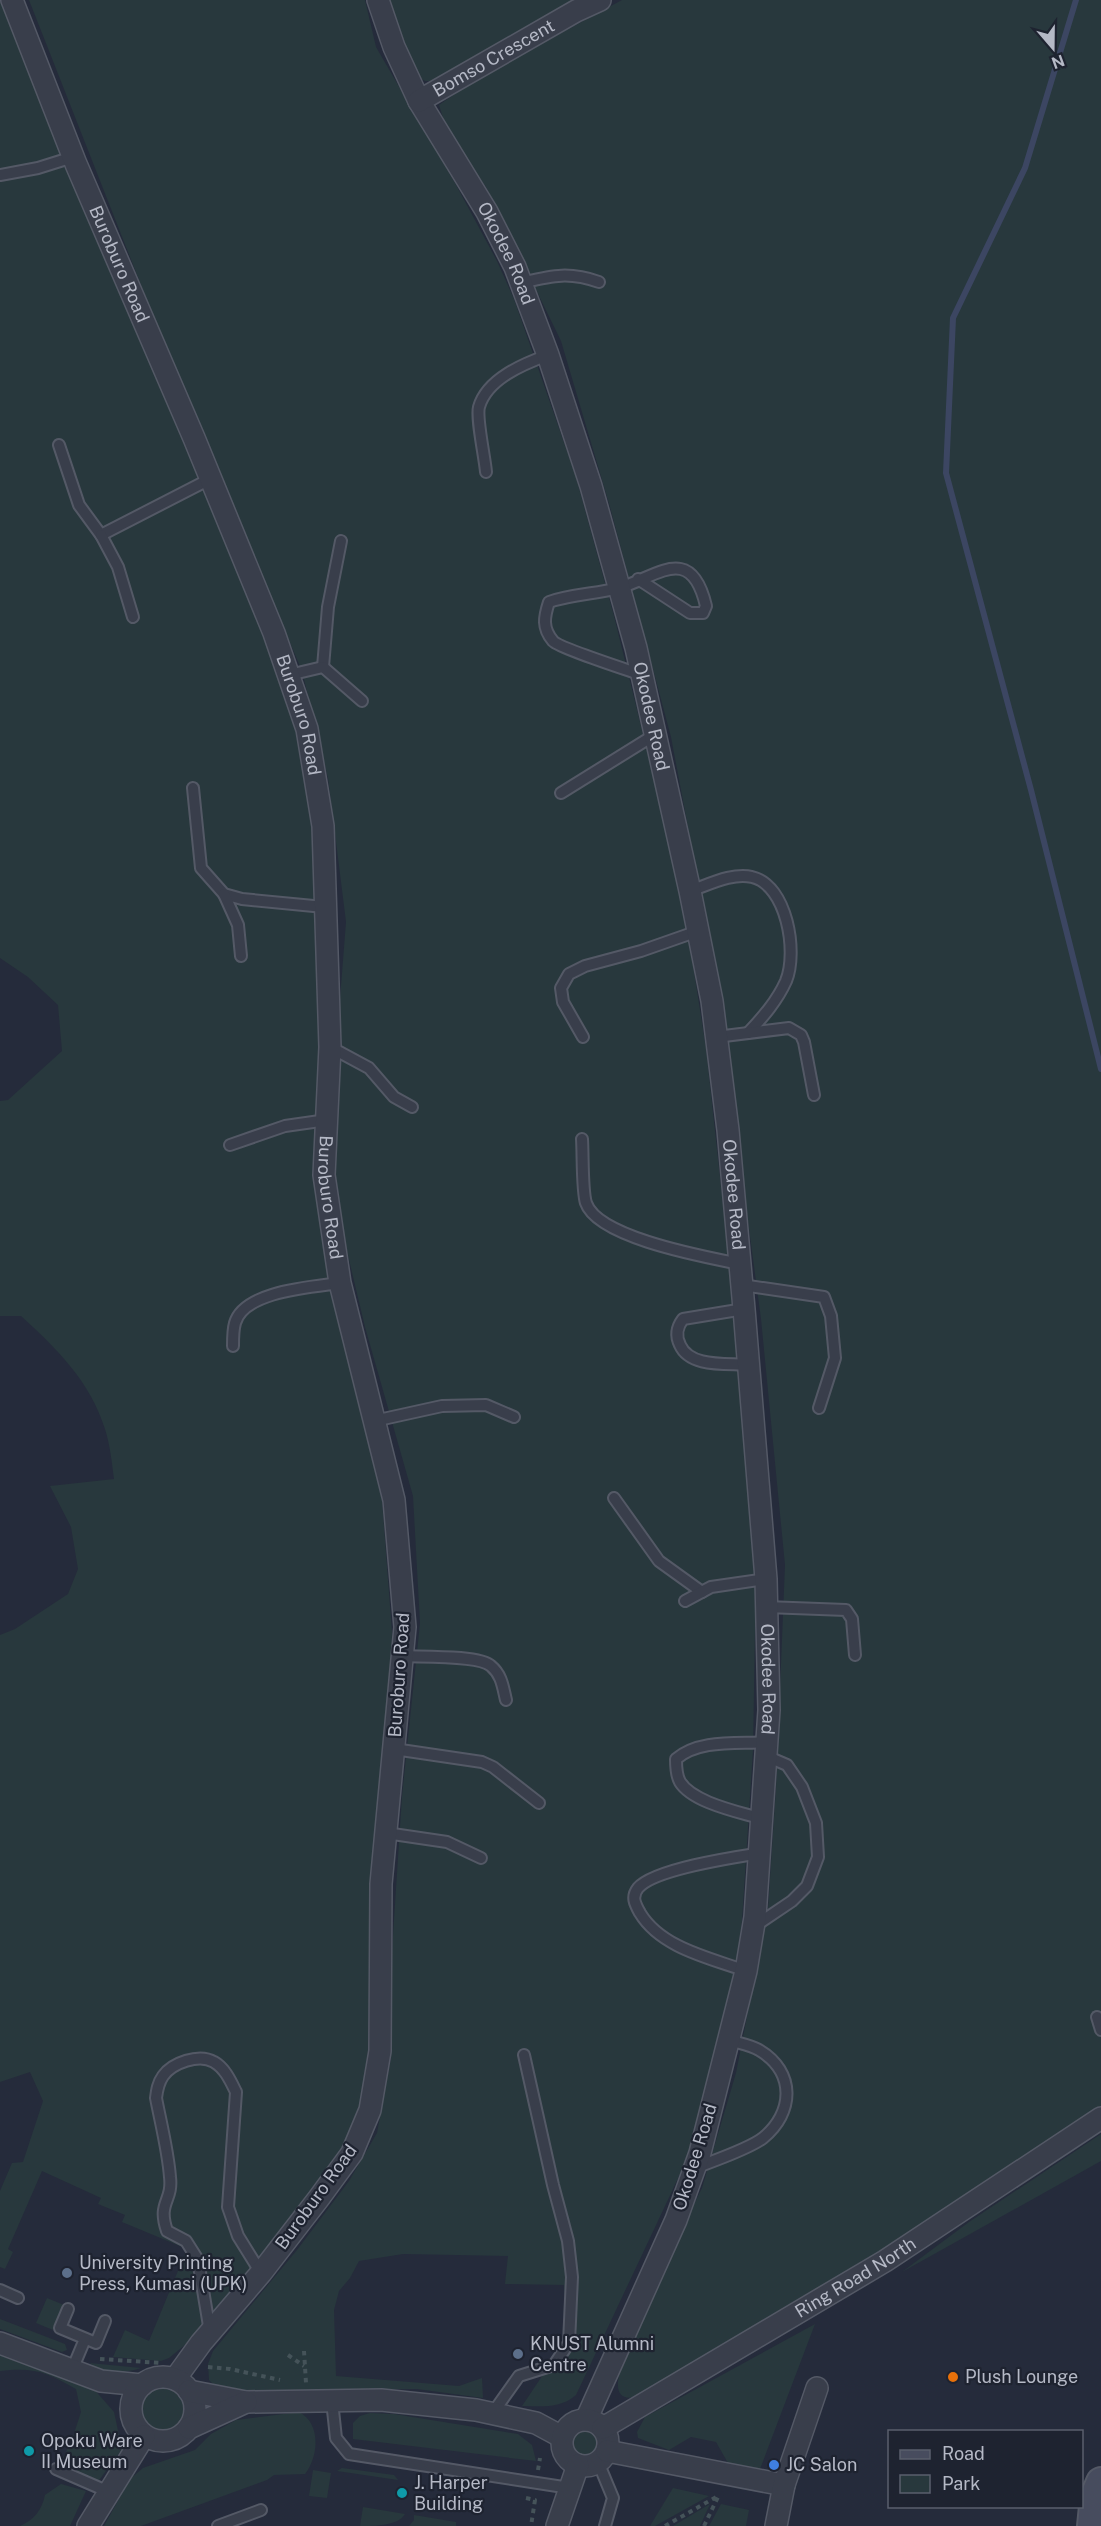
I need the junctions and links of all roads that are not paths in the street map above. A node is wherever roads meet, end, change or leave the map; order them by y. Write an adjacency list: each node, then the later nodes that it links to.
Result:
1 (12, 0): 5 (street, Buroburo Road)
2 (378, 0): 4 (street, Okodee Road)
3 (600, 0): 4 (street, Bomso Crescent)
4 (419, 102): 8 (street, Okodee Road)
5 (73, 157): 6 (lane); 12 (street, Buroburo Road)
6 (0, 175)
7 (599, 282): 8 (lane)
8 (520, 283): 9 (street, Okodee Road)
9 (548, 355): 11 (lane); 15 (street, Okodee Road)
10 (59, 445): 13 (lane)
11 (486, 472)
12 (210, 479): 13 (lane); 18 (street, Buroburo Road)
13 (101, 535): 16 (lane)
14 (341, 541): 17 (lane)
15 (629, 584): 15 (lane); 19 (street, Okodee Road); 19 (lane)
16 (133, 617)
17 (323, 667): 18 (lane); 20 (lane)
18 (289, 675): 26 (street, Buroburo Road)
19 (642, 675): 21 (street, Okodee Road)
20 (362, 701)
21 (656, 734): 23 (lane); 24 (street, Okodee Road)
22 (193, 788): 25 (lane)
23 (561, 793)
24 (690, 891): 27 (street, Okodee Road); 29 (lane)
25 (224, 894): 26 (lane); 28 (lane)
26 (324, 907): 32 (street, Buroburo Road)
27 (698, 931): 30 (lane); 31 (street, Okodee Road)
28 (241, 956)
29 (748, 1033): 31 (lane); 33 (lane)
30 (583, 1037)
31 (716, 1037): 38 (street, Okodee Road)
32 (330, 1047): 34 (lane); 35 (street, Buroburo Road)
33 (814, 1095)
34 (412, 1107)
35 (327, 1120): 37 (lane); 39 (street, Buroburo Road)
36 (582, 1138): 38 (lane)
37 (230, 1145)
38 (741, 1275): 40 (street, Okodee Road); 43 (lane)
39 (340, 1283): 41 (lane); 45 (street, Buroburo Road)
40 (744, 1309): 42 (street, Okodee Road); 42 (lane)
41 (233, 1346)
42 (749, 1365): 47 (street, Okodee Road)
43 (819, 1408)
44 (514, 1417): 45 (lane)
45 (374, 1421): 52 (street, Buroburo Road)
46 (614, 1498): 48 (lane)
47 (766, 1579): 48 (lane); 50 (street, Okodee Road)
48 (702, 1592): 49 (lane)
49 (686, 1601)
50 (766, 1607): 51 (lane); 55 (street, Okodee Road)
51 (855, 1655)
52 (403, 1656): 53 (lane); 54 (street, Buroburo Road)
53 (506, 1700)
54 (394, 1749): 56 (lane); 58 (street, Buroburo Road)
55 (766, 1749): 57 (street, Okodee Road); 57 (lane); 61 (lane)
56 (539, 1803)
57 (762, 1819): 59 (street, Okodee Road)
58 (386, 1833): 60 (lane); 69 (street, Buroburo Road)
59 (761, 1852): 61 (street, Okodee Road); 62 (lane)
60 (481, 1858)
61 (753, 1927): 62 (street, Okodee Road)
62 (746, 1971): 65 (street, Okodee Road)
63 (1096, 2017): 64 (lane)
64 (1101, 2031)
65 (729, 2040): 68 (street, Okodee Road); 68 (lane)
66 (524, 2055): 85 (lane)
67 (1101, 2118): 86 (street, Ring Road North)
68 (694, 2169): 86 (street, Okodee Road)
69 (261, 2273): 74 (street, Buroburo Road); 74 (lane)
70 (0, 2290): 71 (lane)
71 (18, 2298)
72 (68, 2309): 75 (lane)
73 (105, 2321): 75 (lane)
74 (210, 2332): 78 (street, Buroburo Road)
75 (85, 2338): 77 (lane)
76 (0, 2343): 77 (street)
77 (75, 2363): 79 (street)
78 (183, 2379): 80 (street); 83 (street); 87 (street)
79 (101, 2381): 80 (street); 84 (street)
80 (142, 2385): 84 (street)
81 (818, 2388): 93 (street)
82 (332, 2401): 83 (street); 85 (street); 94 (lane)
83 (246, 2402): 87 (street)
84 (130, 2408): 88 (street)
85 (492, 2414): 89 (street)
86 (594, 2424): 89 (street); 90 (street)
87 (189, 2428): 88 (street)
88 (144, 2436): 95 (street)
89 (562, 2438): 90 (street)
90 (594, 2459): 93 (street); 94 (street); 100 (lane)
91 (56, 2469): 95 (lane)
92 (1101, 2482): 102 (street)
93 (784, 2484): 101 (street)
94 (570, 2488): 99 (street)
95 (109, 2492): 97 (street)
96 (261, 2510): 98 (lane)
97 (88, 2526)
98 (218, 2526)
99 (557, 2526)
100 (605, 2526)
101 (776, 2526)
102 (1092, 2526)

